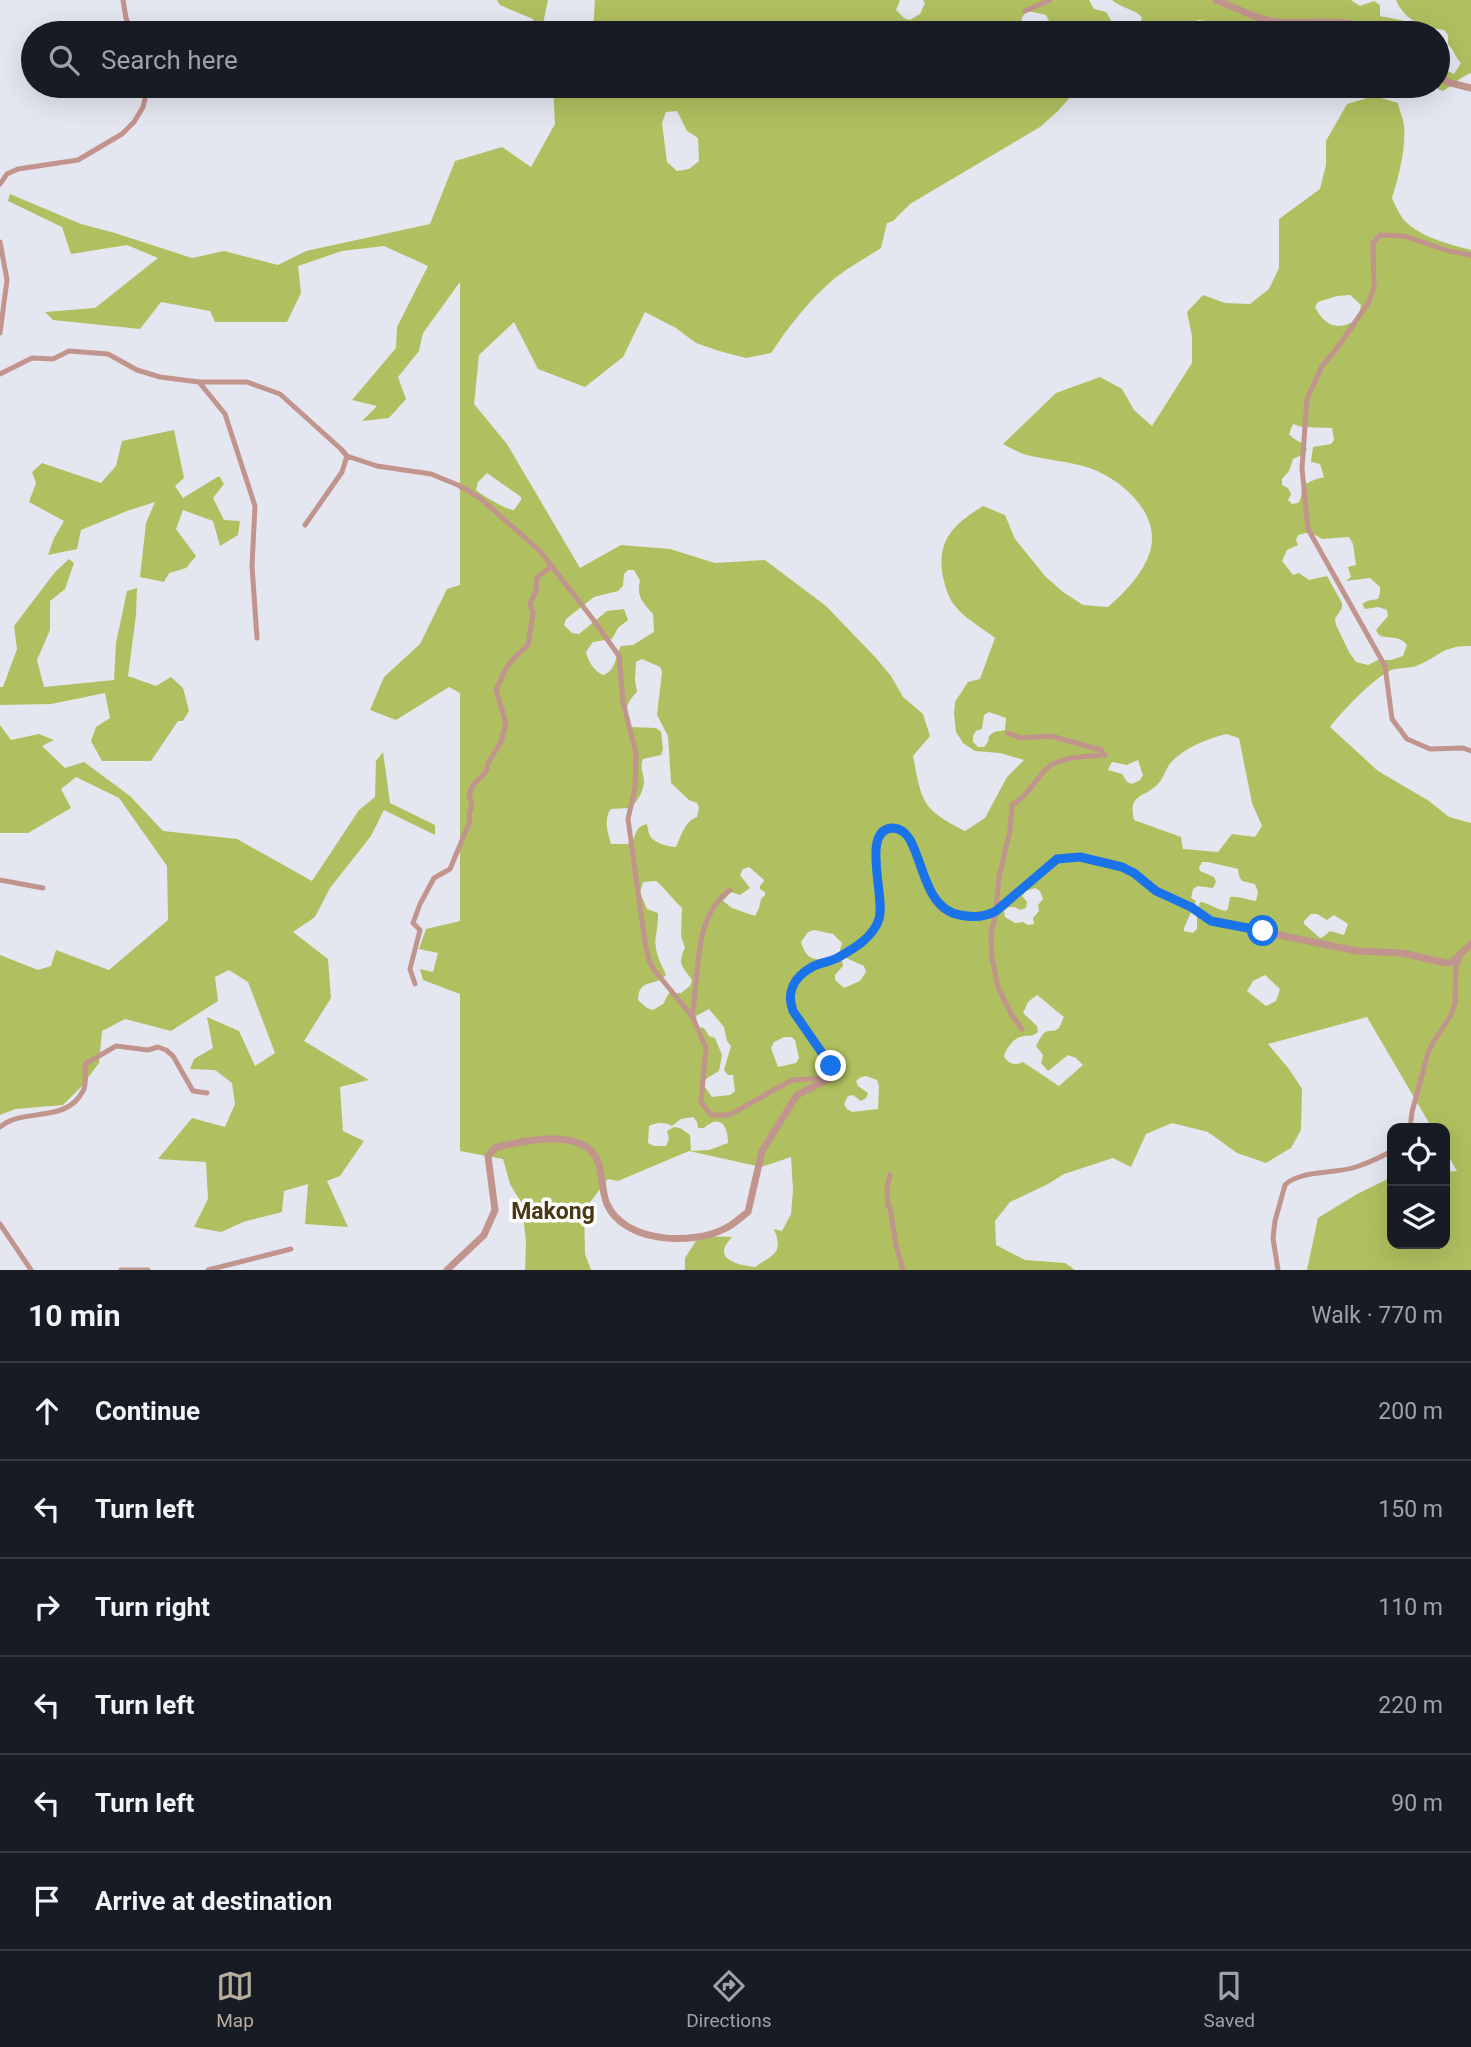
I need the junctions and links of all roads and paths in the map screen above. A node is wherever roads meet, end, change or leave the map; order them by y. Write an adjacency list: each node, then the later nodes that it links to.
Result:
1 (123, 0): 5 (street)
2 (1050, 0): 4 (street)
3 (1216, 0): 6 (street)
4 (1025, 11)
5 (129, 21)
6 (1272, 21)
7 (1450, 83): 8 (street)
8 (1471, 89)
9 (145, 98): 10 (street)
10 (0, 184)
11 (0, 242): 13 (street)
12 (1471, 254): 21 (street)
13 (0, 332)
14 (0, 374): 15 (street)
15 (199, 382): 16 (street); 19 (street)
16 (346, 456): 17 (street); 18 (street)
17 (305, 525)
18 (552, 566): 27 (street); 28 (street)
19 (257, 638)
20 (1008, 733): 25 (street)
21 (1471, 751)
22 (0, 880): 23 (street)
23 (43, 888)
24 (730, 890): 28 (street)
25 (996, 911): 26 (street); 29 (street); 30 (street)
26 (1469, 945): 32 (street)
27 (415, 984)
28 (692, 1016): 30 (street)
29 (1022, 1029)
30 (833, 1077): 42 (street)
31 (207, 1093): 33 (street)
32 (1411, 1123)
33 (0, 1127)
34 (1387, 1153): 44 (street)
35 (890, 1175): 43 (street)
36 (0, 1224): 38 (street)
37 (291, 1249): 41 (street)
38 (31, 1270)
39 (121, 1270): 40 (street)
40 (148, 1270)
41 (208, 1270)
42 (447, 1270)
43 (903, 1270)
44 (1278, 1270)

